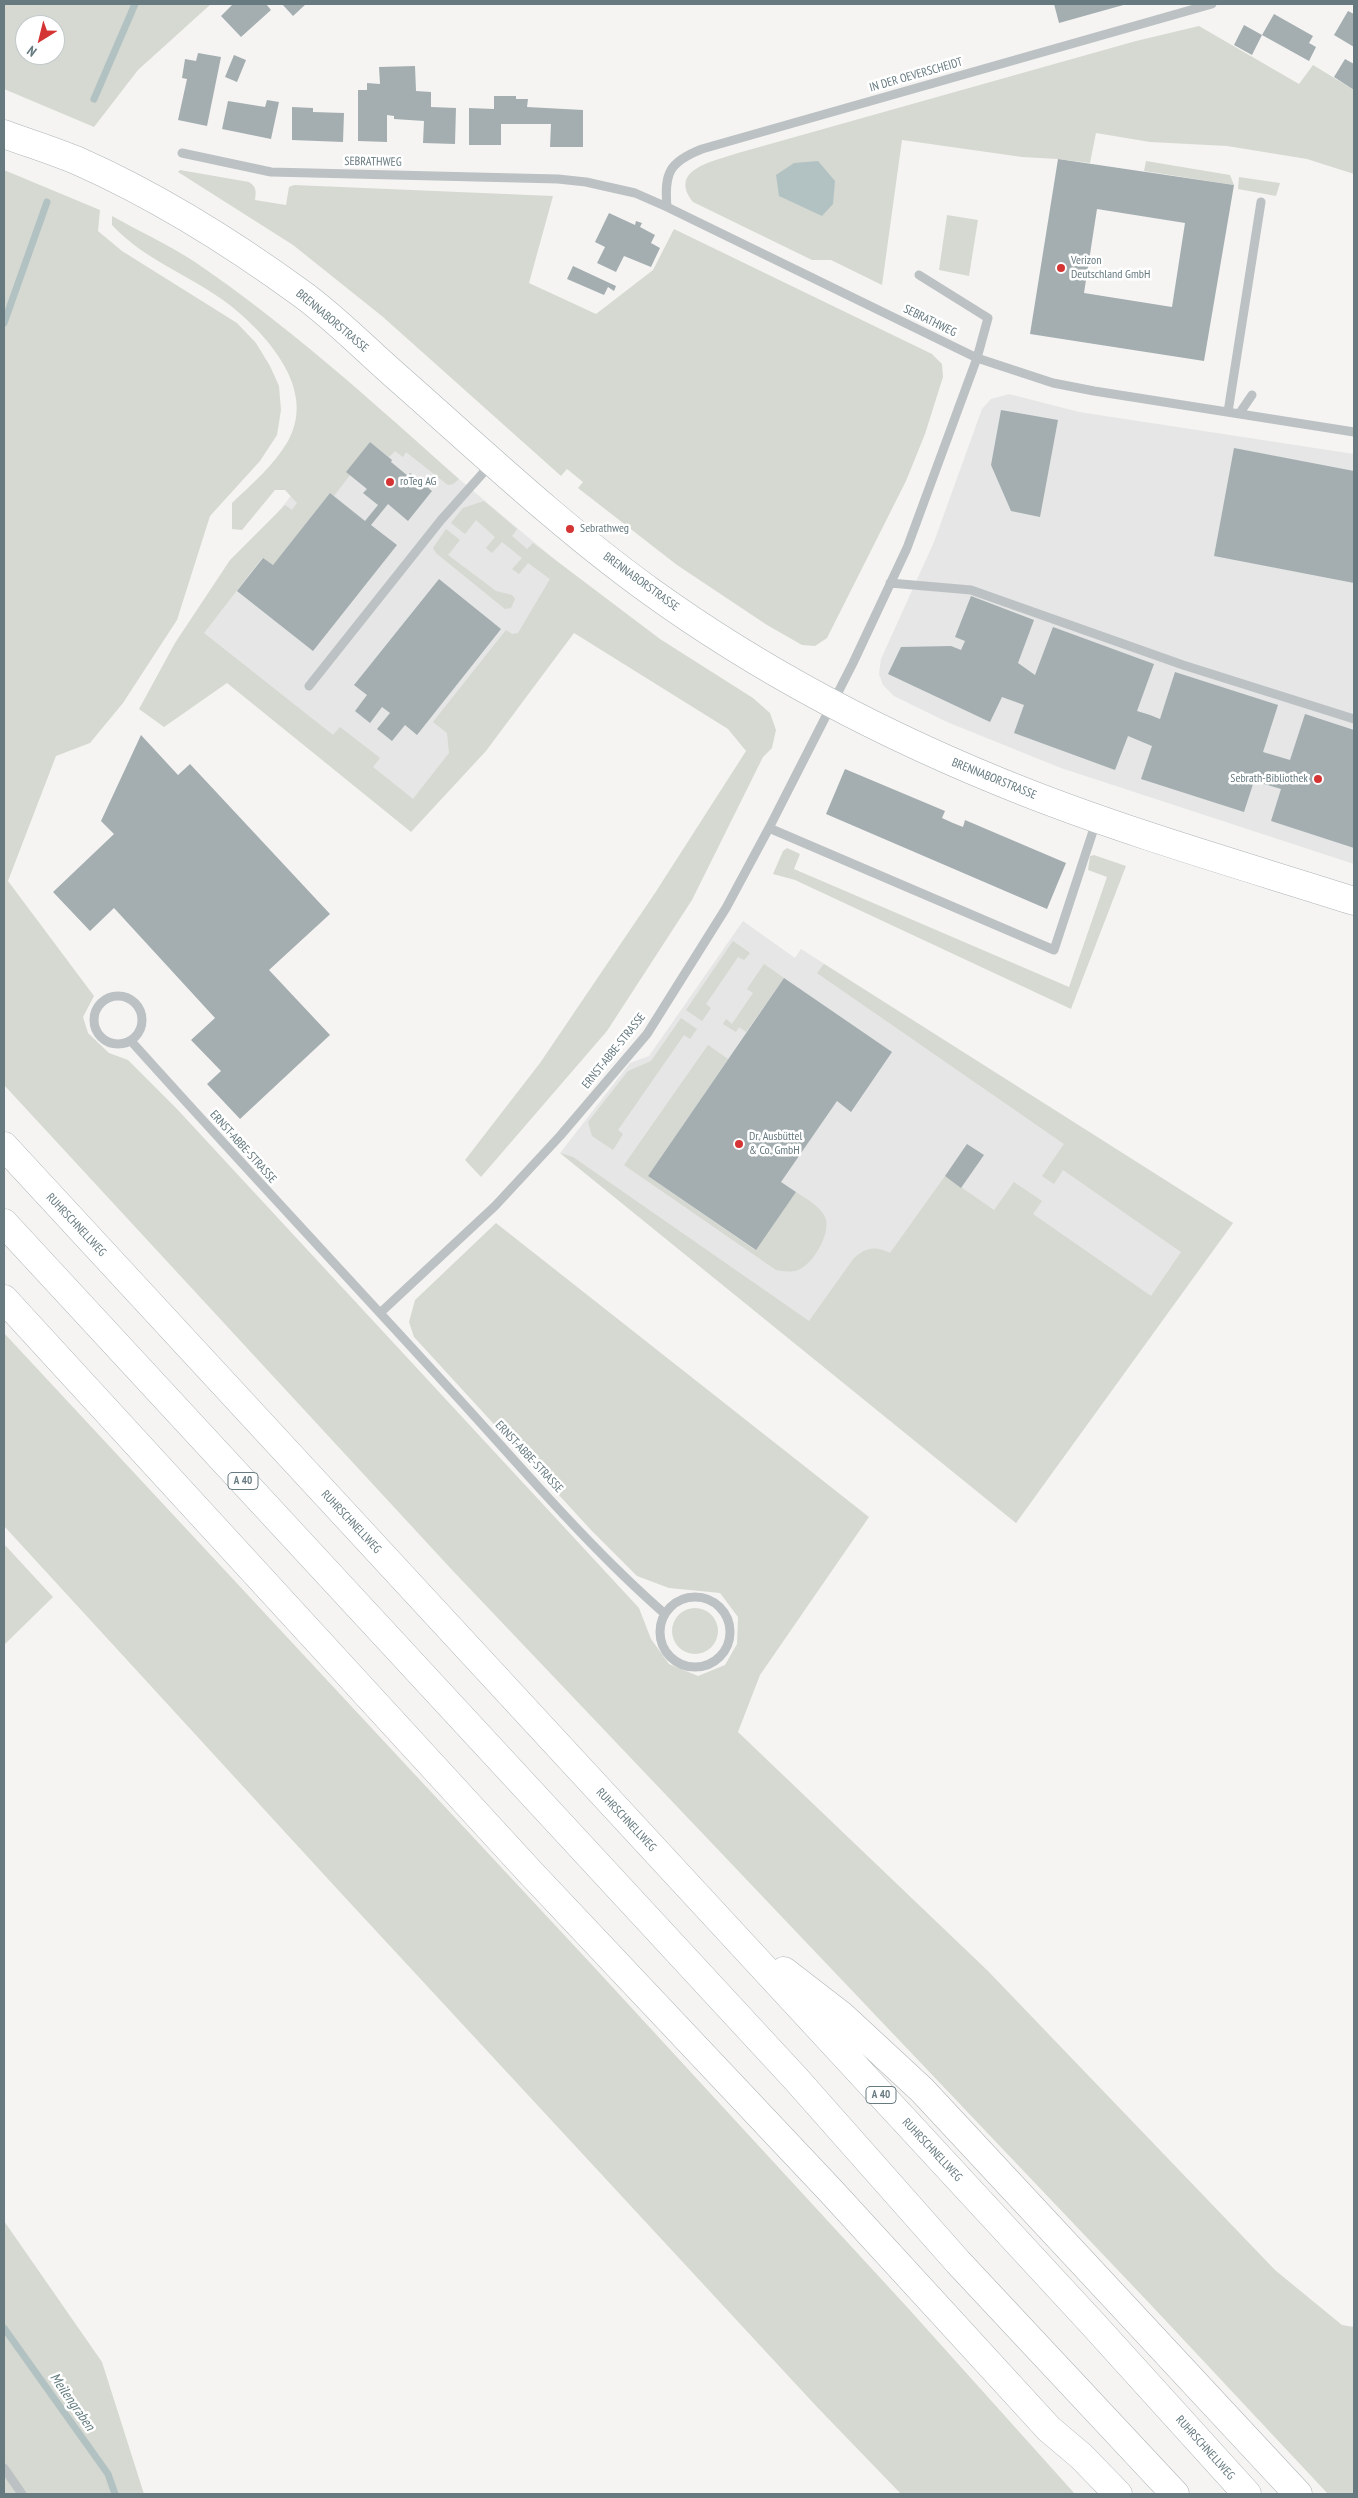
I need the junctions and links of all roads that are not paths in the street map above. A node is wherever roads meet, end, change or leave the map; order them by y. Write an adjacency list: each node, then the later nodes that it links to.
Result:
1 (1212, 4): 5 (street, IN DER OEVERSCHEIDT)
2 (4, 134): 12 (main road, BRENNABORSTRASSE)
3 (182, 153): 5 (street, SEBRATHWEG)
4 (1261, 202): 9 (street)
5 (667, 207): 7 (street, SEBRATHWEG)
6 (919, 275): 7 (street)
7 (977, 358): 9 (street, SEBRATHWEG); 13 (street)
8 (1252, 395): 10 (street)
9 (1228, 412): 10 (street, SEBRATHWEG)
10 (1238, 414): 11 (street, SEBRATHWEG)
11 (1354, 432)
12 (493, 461): 14 (street); 15 (main road, BRENNABORSTRASSE)
13 (890, 583): 15 (street); 16 (street)
14 (309, 686)
15 (833, 704): 17 (main road, BRENNABORSTRASSE); 18 (street, ERNST-ABBE-STRASSE)
16 (1354, 719)
17 (1097, 819): 18 (street); 19 (main road, BRENNABORSTRASSE)
18 (769, 828): 24 (street, ERNST-ABBE-STRASSE)
19 (1354, 899)
20 (130, 1041): 20 (street); 24 (street, ERNST-ABBE-STRASSE)
21 (4, 1146): 26 (main road, RUHRSCHNELLWEG / A 40)
22 (4, 1223): 32 (main road, A 40)
23 (4, 1299): 27 (main road)
24 (380, 1313): 25 (street, ERNST-ABBE-STRASSE)
25 (665, 1614): 25 (street)
26 (714, 1915): 33 (main road, RUHRSCHNELLWEG / A 40); 34 (main road)
27 (1049, 2429): 30 (main road); 31 (main road)
28 (4, 2468): 29 (street)
29 (22, 2494)
30 (1098, 2494)
31 (1118, 2494)
32 (1175, 2494)
33 (1247, 2494)
34 (1298, 2494)

